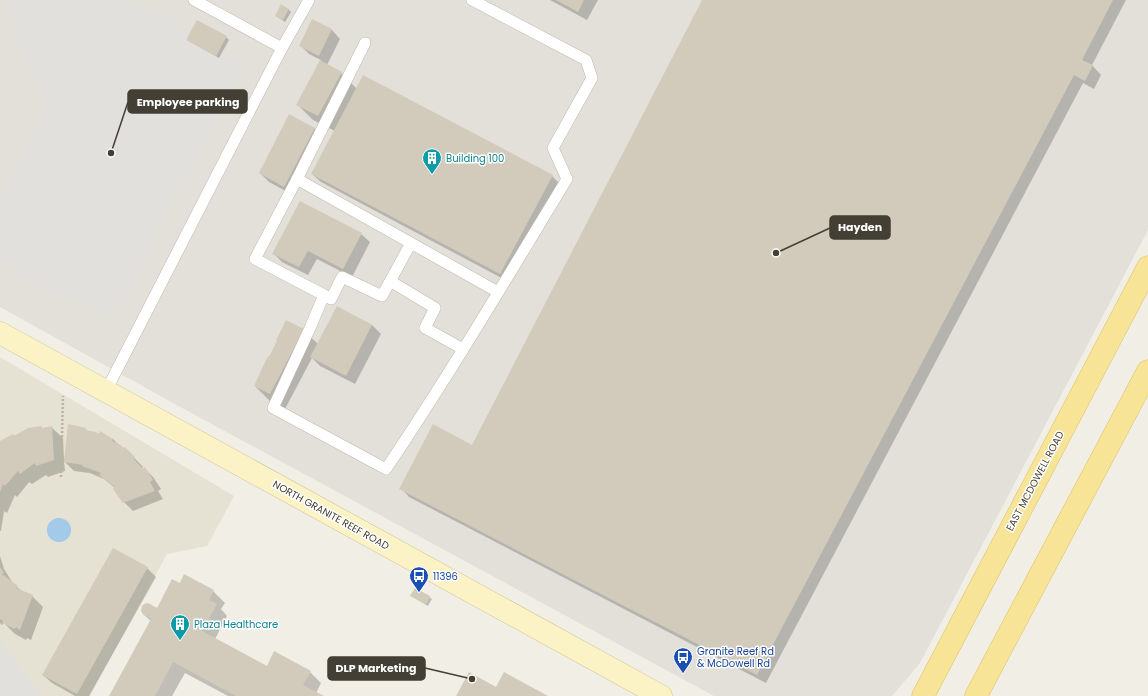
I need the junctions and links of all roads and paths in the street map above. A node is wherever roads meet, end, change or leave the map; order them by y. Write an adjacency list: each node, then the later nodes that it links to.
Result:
1 (194, 0): 5 (lane)
2 (309, 0): 5 (lane)
3 (472, 0): 10 (lane)
4 (365, 43): 6 (lane)
5 (282, 48): 15 (lane)
6 (297, 178): 7 (lane); 11 (lane)
7 (411, 243): 9 (lane); 10 (lane)
8 (1145, 279): 18 (main road, EAST MCDOWELL ROAD)
9 (390, 281): 11 (lane); 13 (lane)
10 (498, 292): 13 (lane)
11 (324, 295): 13 (lane)
12 (0, 333): 15 (street, NORTH GRANITE REEF ROAD)
13 (463, 349)
14 (1148, 371): 20 (main road)
15 (106, 391): 19 (street, NORTH GRANITE REEF ROAD)
16 (63, 396): 17 (path)
17 (61, 477)
18 (922, 694)
19 (661, 696)
20 (976, 696)

